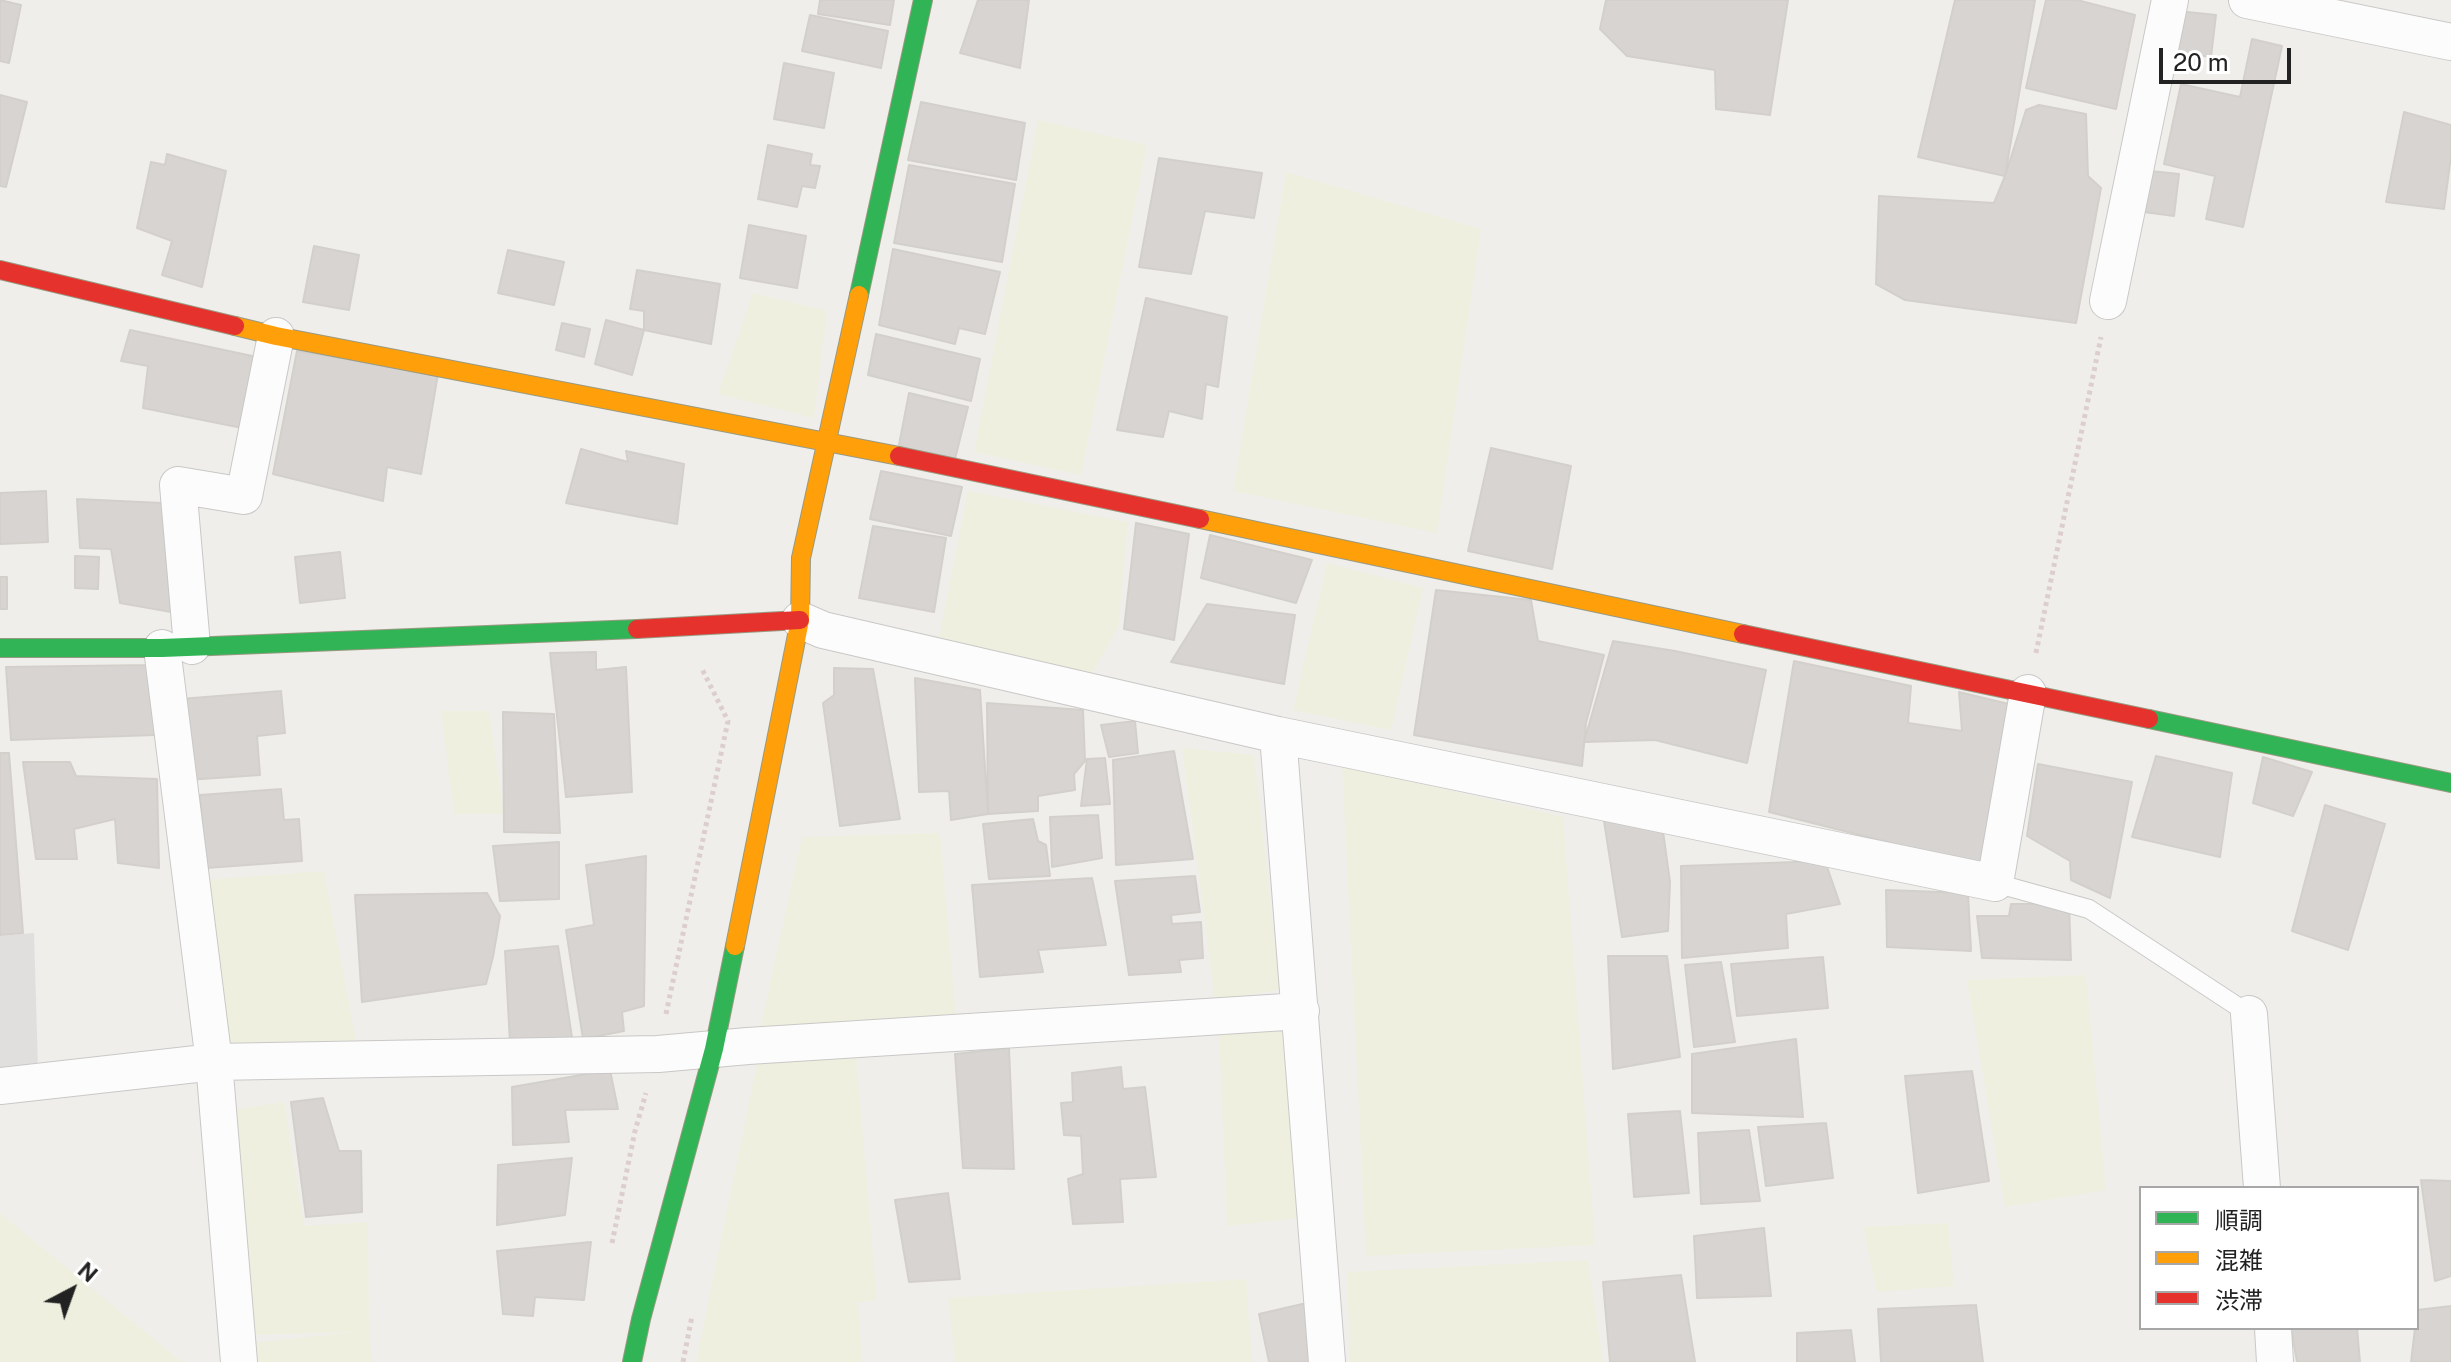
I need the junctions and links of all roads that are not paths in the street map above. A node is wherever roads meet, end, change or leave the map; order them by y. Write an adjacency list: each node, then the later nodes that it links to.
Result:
1 (923, 0): 8 (street)
2 (2170, 0): 6 (street)
3 (2247, 0): 4 (street)
4 (2451, 42)
5 (0, 270): 7 (street)
6 (2108, 301)
7 (276, 336): 8 (street); 10 (street)
8 (828, 441): 9 (street); 12 (street)
9 (800, 620): 10 (street); 13 (street); 18 (street)
10 (177, 647): 11 (street); 19 (street)
11 (0, 648)
12 (2028, 693): 14 (street); 15 (street)
13 (1278, 735): 15 (street); 16 (street)
14 (2451, 783)
15 (1995, 883): 17 (lane)
16 (1301, 1011): 18 (street); 25 (street)
17 (2249, 1014): 21 (street)
18 (714, 1049): 19 (street); 24 (street)
19 (214, 1062): 20 (street); 23 (street)
20 (0, 1086)
21 (2262, 1186)
22 (2273, 1330): 26 (street)
23 (239, 1362)
24 (632, 1362)
25 (1327, 1362)
26 (2275, 1362)

